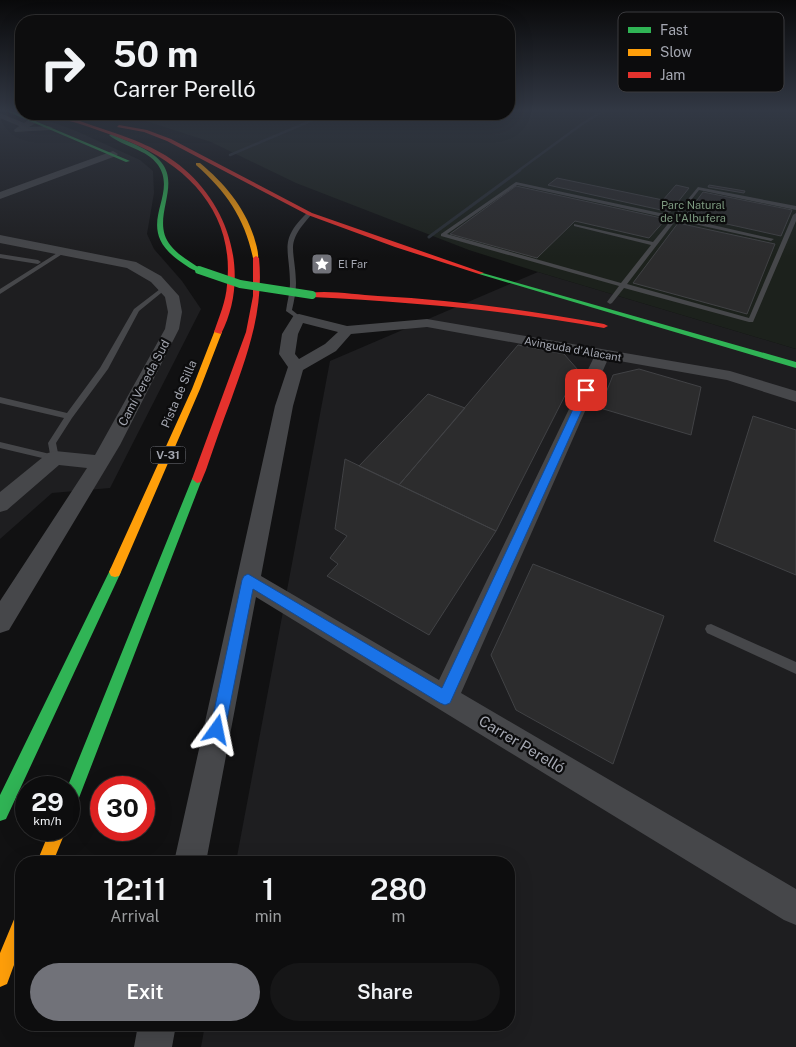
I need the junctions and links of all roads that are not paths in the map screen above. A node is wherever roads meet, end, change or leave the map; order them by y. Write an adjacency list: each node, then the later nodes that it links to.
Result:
1 (99, 159): 9 (street)
2 (123, 159): 7 (main road)
3 (153, 159): 10 (main road)
4 (168, 159): 46 (main road, Pista de Silla / V-31)
5 (191, 159): 45 (main road, V-31)
6 (206, 159): 12 (main road)
7 (136, 165)
8 (149, 172): 10 (main road)
9 (0, 196)
10 (162, 200): 28 (main road, bridge)
11 (796, 208): 14 (lane)
12 (309, 214): 27 (lane); 31 (main road)
13 (796, 215): 22 (lane)
14 (675, 218): 16 (lane); 18 (lane); 22 (lane)
15 (576, 225): 18 (lane)
16 (771, 239)
17 (0, 240): 19 (street, Camí Vereda Sud)
18 (654, 244): 22 (lane)
19 (62, 251): 21 (lane); 24 (street, Camí Vereda Sud); 25 (lane)
20 (0, 256): 21 (lane)
21 (38, 262): 23 (lane)
22 (623, 285): 26 (lane)
23 (0, 286)
24 (164, 288): 35 (lane); 38 (street, Camí Vereda Sud)
25 (0, 292)
26 (610, 302)
27 (299, 318): 29 (street, Avinguda d'Alacant); 32 (street)
28 (617, 329)
29 (347, 330): 30 (street, Avinguda d'Alacant); 32 (street)
30 (603, 354): 33 (street, Avinguda d'Alacant); 44 (street)
31 (796, 365)
32 (296, 367): 40 (street)
33 (796, 397)
34 (0, 400): 35 (lane)
35 (69, 416): 37 (lane)
36 (0, 445): 37 (lane)
37 (55, 458): 38 (street); 39 (street)
38 (100, 462): 41 (street, Camí Vereda Sud)
39 (0, 504)
40 (248, 580): 44 (street, Carrer Perelló); 49 (street)
41 (0, 622)
42 (711, 629): 43 (lane)
43 (796, 668)
44 (445, 698): 50 (street, Carrer Perelló)
45 (80, 776)
46 (0, 813)
47 (54, 841): 48 (main road)
48 (47, 856)
49 (191, 856)
50 (796, 908)
51 (15, 938): 52 (main road)
52 (0, 976)
53 (156, 1031): 54 (street)
54 (153, 1047)

